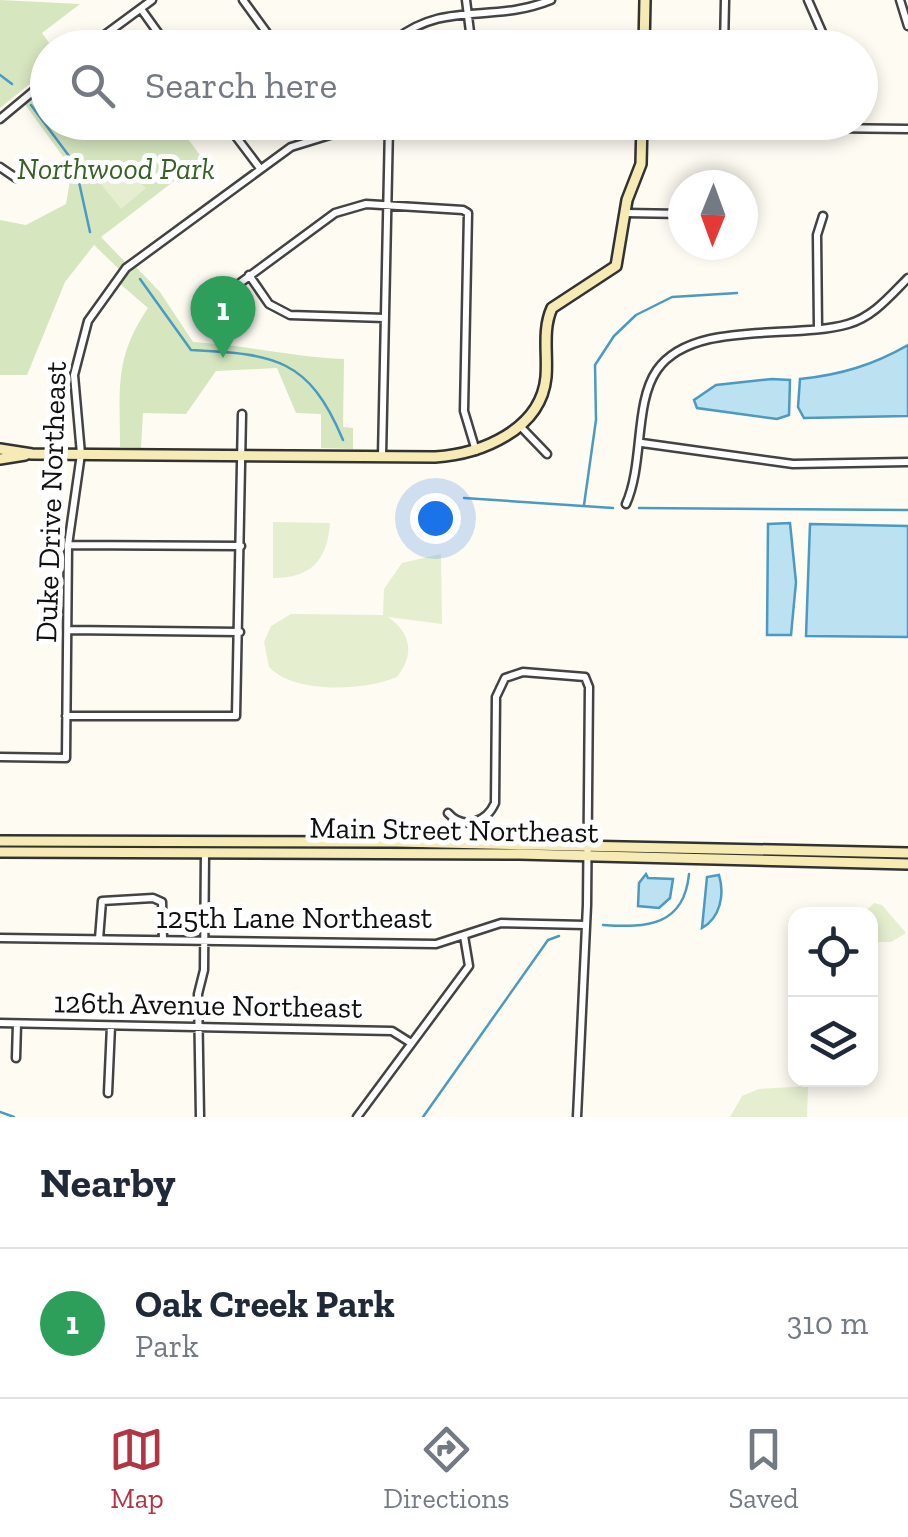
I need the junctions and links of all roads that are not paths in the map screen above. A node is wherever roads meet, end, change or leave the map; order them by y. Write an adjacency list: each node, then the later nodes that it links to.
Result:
1 (152, 0): 9 (street)
2 (243, 0): 13 (street)
3 (551, 0): 8 (street)
4 (645, 0): 16 (main road)
5 (725, 0): 17 (street)
6 (808, 0): 18 (street)
7 (900, 0): 10 (street)
8 (466, 4): 14 (street); 15 (street)
9 (141, 9): 11 (street); 12 (street)
10 (908, 26)
11 (112, 30)
12 (156, 30)
13 (265, 30)
14 (408, 30)
15 (470, 30)
16 (644, 30)
17 (724, 30)
18 (821, 30)
19 (30, 94): 20 (street)
20 (0, 119)
21 (878, 128): 22 (street)
22 (908, 129)
23 (238, 140): 28 (street)
24 (309, 140): 28 (street, Duke Drive Northeast)
25 (389, 140): 30 (street)
26 (642, 140): 31 (main road)
27 (0, 167): 29 (street)
28 (259, 167): 45 (street, Duke Drive Northeast)
29 (16, 178)
30 (388, 205): 34 (street); 37 (street); 43 (street)
31 (626, 213): 32 (street); 40 (main road)
32 (668, 214)
33 (823, 216): 38 (street)
34 (249, 274): 36 (street); 37 (street)
35 (908, 278): 38 (street)
36 (217, 300)
37 (385, 318): 48 (street)
38 (818, 328): 41 (street)
39 (242, 414): 47 (street)
40 (520, 426): 43 (main road); 46 (street)
41 (642, 443): 50 (street); 51 (street)
42 (0, 449): 44 (main road)
43 (476, 451): 48 (main road)
44 (32, 454): 45 (main road); 49 (main road)
45 (81, 454): 47 (main road); 52 (street, Duke Drive Northeast)
46 (547, 454)
47 (240, 455): 48 (main road); 53 (street)
48 (382, 456)
49 (0, 459)
50 (908, 462)
51 (626, 504)
52 (68, 545): 53 (street); 54 (street, Duke Drive Northeast)
53 (241, 546): 55 (street)
54 (68, 630): 55 (street); 56 (street, Duke Drive Northeast)
55 (240, 632): 56 (street)
56 (66, 716): 57 (street, Duke Drive Northeast)
57 (0, 757)
58 (448, 812): 60 (street)
59 (0, 840): 60 (main road)
60 (588, 851): 62 (main road, Main Street Northeast); 63 (main road, Main Street Northeast); 64 (main road, Main Street Northeast); 65 (street)
61 (0, 852): 62 (main road, Main Street Northeast)
62 (205, 852): 70 (street)
63 (908, 853)
64 (908, 864)
65 (585, 926): 66 (street, 125th Lane Northeast); 80 (street)
66 (464, 936): 70 (street, 125th Lane Northeast); 75 (street)
67 (0, 938): 68 (street, 125th Lane Northeast)
68 (98, 939): 69 (street, 125th Lane Northeast); 69 (street)
69 (163, 940): 70 (street, 125th Lane Northeast)
70 (204, 941): 74 (street)
71 (0, 1024): 72 (street, 126th Avenue Northeast)
72 (17, 1024): 73 (street, 126th Avenue Northeast); 76 (street)
73 (111, 1026): 74 (street, 126th Avenue Northeast); 77 (street)
74 (198, 1028): 75 (street, 126th Avenue Northeast); 78 (street)
75 (411, 1043): 79 (street)
76 (16, 1058)
77 (108, 1093)
78 (200, 1117)
79 (357, 1117)
80 (577, 1117)

